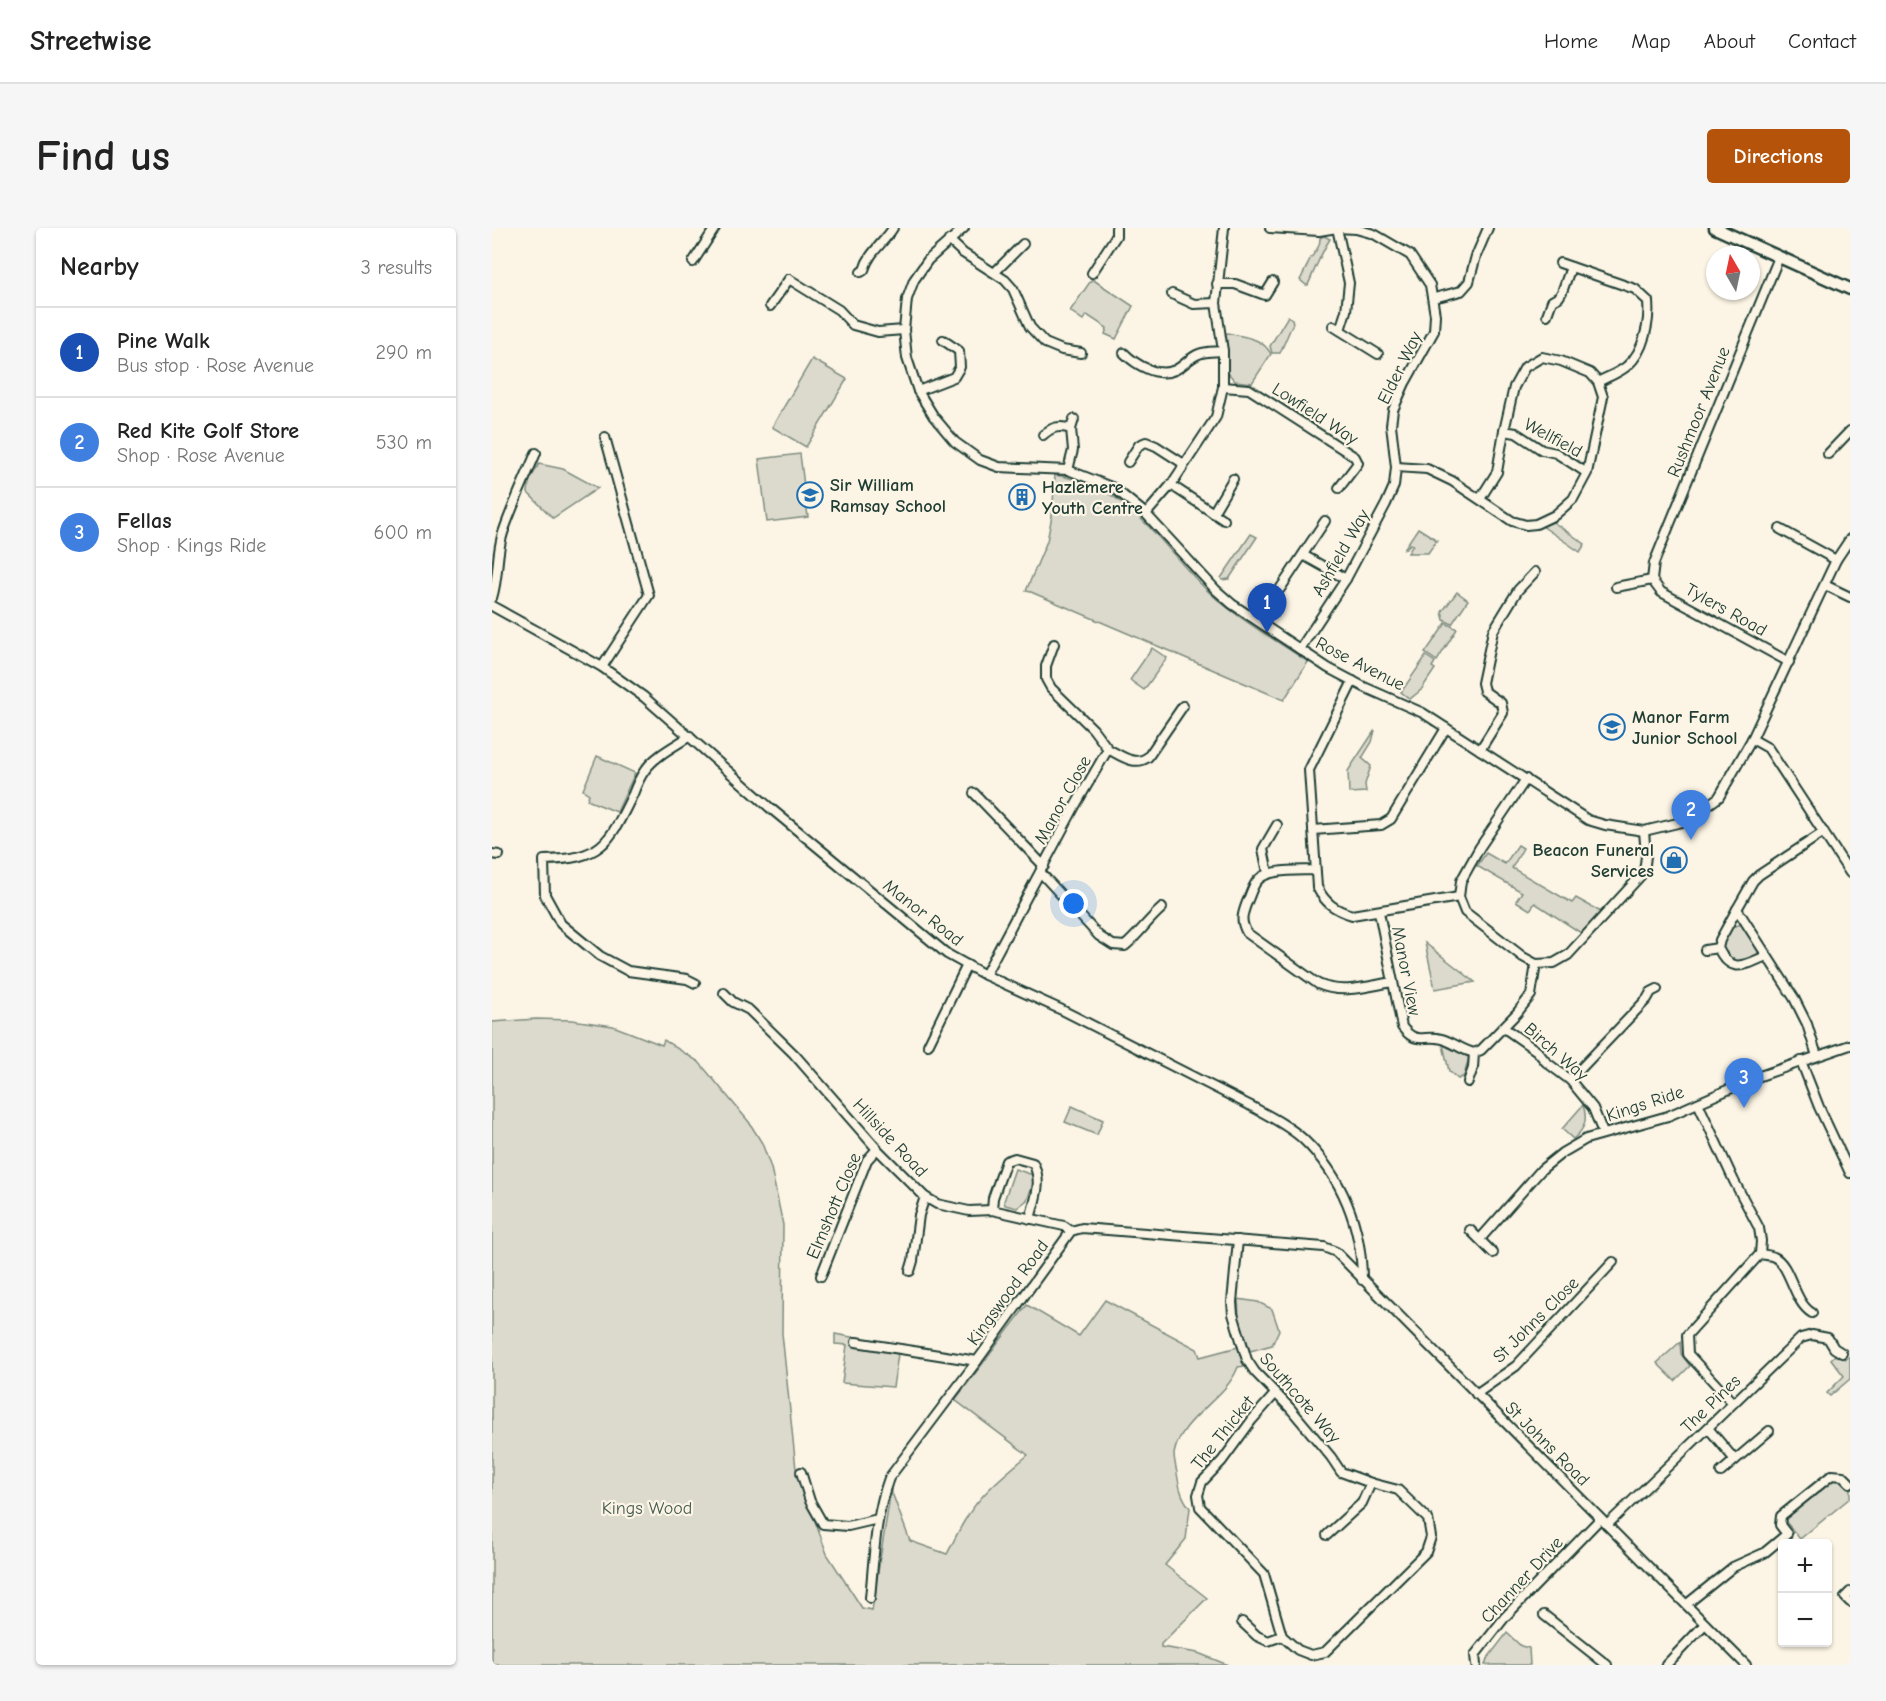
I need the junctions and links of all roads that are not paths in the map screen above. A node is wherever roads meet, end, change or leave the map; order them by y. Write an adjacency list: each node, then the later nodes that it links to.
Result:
1 (715, 228): 15 (street)
2 (893, 228): 18 (street)
3 (964, 228): 12 (street, Rose Avenue)
4 (1116, 228): 20 (street)
5 (1224, 228): 22 (street)
6 (1270, 228): 10 (street, Elder Way)
7 (1337, 228): 10 (street, Elder Way); 11 (street, Elder Way); 34 (street)
8 (1488, 228): 25 (street)
9 (1715, 228): 14 (main road)
10 (1285, 229)
11 (1376, 231): 25 (street, Elder Way)
12 (949, 240): 19 (street); 29 (street, Rose Avenue)
13 (1023, 244): 19 (street)
14 (1779, 257): 23 (main road); 65 (street, Rushmoor Avenue)
15 (693, 262)
16 (1560, 263): 17 (street)
17 (1571, 267): 28 (street); 35 (street)
18 (861, 272)
19 (995, 272): 32 (street)
20 (1092, 273)
21 (1274, 282): 22 (street)
22 (1216, 284): 26 (street)
23 (1850, 289)
24 (1172, 294): 26 (street)
25 (1434, 298): 48 (street, Elder Way)
26 (1215, 303): 31 (street)
27 (770, 306): 29 (street)
28 (1547, 315)
29 (904, 330): 37 (street, Rose Avenue)
30 (943, 340): 37 (street)
31 (1223, 351): 33 (street); 36 (street)
32 (1081, 353)
33 (1124, 353)
34 (1378, 354)
35 (1598, 382): 40 (street, Wellfield); 50 (street, Wellfield)
36 (1223, 387): 47 (street); 53 (street, Lowfield Way)
37 (918, 391): 49 (street, Rose Avenue)
38 (1074, 419): 39 (street)
39 (1071, 429): 42 (street); 49 (street)
40 (1504, 431): 50 (street, Wellfield); 54 (street, Wellfield)
41 (1850, 431): 45 (street)
42 (1043, 435)
43 (605, 437): 75 (street)
44 (536, 453): 70 (street)
45 (1828, 454)
46 (1128, 462): 47 (street)
47 (1184, 465): 52 (street)
48 (1396, 467): 54 (street, Wellfield); 64 (street, Ashfield Way)
49 (1068, 470): 56 (street, Rose Avenue)
50 (1587, 473): 54 (street, Wellfield)
51 (1233, 479): 55 (street)
52 (1171, 485): 55 (street); 56 (street)
53 (1339, 488)
54 (1480, 498)
55 (1213, 513): 57 (street)
56 (1146, 514): 73 (street, Rose Avenue)
57 (1224, 520)
58 (1325, 520): 61 (street)
59 (1780, 529): 62 (street)
60 (1850, 539): 62 (street, Rose Avenue)
61 (1303, 555): 64 (street); 68 (street)
62 (1836, 560): 66 (street, Rose Avenue)
63 (1535, 572): 82 (street)
64 (1346, 579): 73 (street, Ashfield Way)
65 (1652, 580): 67 (street); 74 (street, Tylers Road)
66 (1825, 585): 69 (street); 74 (street, Rose Avenue)
67 (1616, 587)
68 (1280, 589)
69 (1850, 597)
70 (492, 598)
71 (492, 606): 75 (street, Manor Road)
72 (1054, 644): 81 (street, Manor Close)
73 (1300, 649): 76 (street, Rose Avenue)
74 (1789, 662): 80 (street, Rose Avenue)
75 (602, 667): 79 (street, Manor Road)
76 (1353, 681): 78 (street, Rose Avenue); 86 (street)
77 (1183, 706): 81 (street, Manor Close)
78 (1446, 728): 82 (street, Rose Avenue); 86 (street)
79 (690, 736): 101 (street, Manor Road); 104 (street)
80 (1752, 739): 87 (street, Rose Avenue); 88 (street)
81 (1108, 749): 89 (street, Manor Close)
82 (1480, 750): 83 (street, Rose Avenue)
83 (1526, 780): 87 (street, Rose Avenue); 93 (street)
84 (974, 793): 89 (street, Manor Close)
85 (1277, 825): 91 (street)
86 (1313, 830): 90 (street)
87 (1644, 831): 100 (street)
88 (1824, 832): 92 (street); 95 (street)
89 (1042, 869): 94 (street, Manor Close); 102 (street, Manor Close)
90 (1316, 870): 91 (street); 96 (street)
91 (1268, 873): 103 (street)
92 (1850, 873)
93 (1460, 897): 96 (street); 100 (street)
94 (1162, 908)
95 (1737, 909): 97 (street); 99 (street)
96 (1379, 912): 103 (street, Manor View)
97 (1718, 948): 98 (street); 99 (street)
98 (1705, 950)
99 (1766, 956): 111 (street)
100 (1536, 964): 107 (street)
101 (967, 965): 102 (street, Manor Road); 108 (street)
102 (985, 975): 132 (street, Manor Road)
103 (1393, 981): 110 (street, Manor View)
104 (695, 983)
105 (1657, 989): 113 (street)
106 (724, 993): 117 (street, Hillside Road)
107 (1504, 1028): 110 (street); 113 (street, Birch Way)
108 (928, 1045)
109 (1850, 1045): 111 (street, Kings Ride)
110 (1474, 1053): 114 (street)
111 (1817, 1056): 112 (street, Kings Ride)
112 (1801, 1061): 115 (street, Kings Ride); 118 (street)
113 (1570, 1080): 116 (street, Birch Way)
114 (1468, 1082)
115 (1698, 1103): 116 (street, Kings Ride); 128 (street)
116 (1603, 1134): 124 (street, Kings Ride)
117 (877, 1149): 119 (street, Hillside Road); 131 (street, Elmshott Close)
118 (1850, 1173)
119 (925, 1197): 120 (street, Hillside Road); 130 (street)
120 (992, 1210): 121 (street, Hillside Road); 121 (street)
121 (1030, 1219): 123 (street, Hillside Road)
122 (1470, 1230): 124 (street)
123 (1071, 1231): 125 (street, Kingswood Road); 136 (street, Kingswood Road)
124 (1480, 1239): 127 (street)
125 (1238, 1240): 126 (street, Kingswood Road); 137 (street, Southcote Way)
126 (1324, 1247): 132 (street, St Johns Road)
127 (1493, 1253)
128 (1760, 1254): 133 (street); 139 (street)
129 (1613, 1262): 138 (street, St Johns Close)
130 (910, 1271)
131 (821, 1276)
132 (1362, 1280): 138 (street, St Johns Road)
133 (1812, 1313)
134 (856, 1342): 136 (street)
135 (1842, 1353): 139 (street, The Pines)
136 (977, 1361): 147 (street, Kingswood Road)
137 (1275, 1394): 145 (street, Southcote Way); 157 (street, The Thicket)
138 (1476, 1394): 148 (street, St Johns Road)
139 (1733, 1403): 140 (street, The Pines)
140 (1708, 1428): 142 (street); 148 (street, The Pines)
141 (1769, 1431): 142 (street)
142 (1735, 1460): 144 (street)
143 (801, 1472): 147 (street)
144 (1721, 1472)
145 (1371, 1483): 149 (street); 157 (street, Southcote Way)
146 (1850, 1483): 153 (street)
147 (878, 1519): 151 (street, Kingswood Road)
148 (1604, 1522): 153 (street, St Johns Road); 158 (street, Channer Drive)
149 (1327, 1535)
150 (1850, 1592): 152 (street)
151 (870, 1598)
152 (1850, 1602)
153 (1687, 1604): 156 (street, St Johns Road)
154 (1544, 1615): 159 (street)
155 (1242, 1622): 157 (street)
156 (1705, 1624): 160 (street); 161 (street, St Johns Road)
157 (1282, 1636)
158 (1476, 1665)
159 (1607, 1665)
160 (1666, 1665)
161 (1746, 1665)

